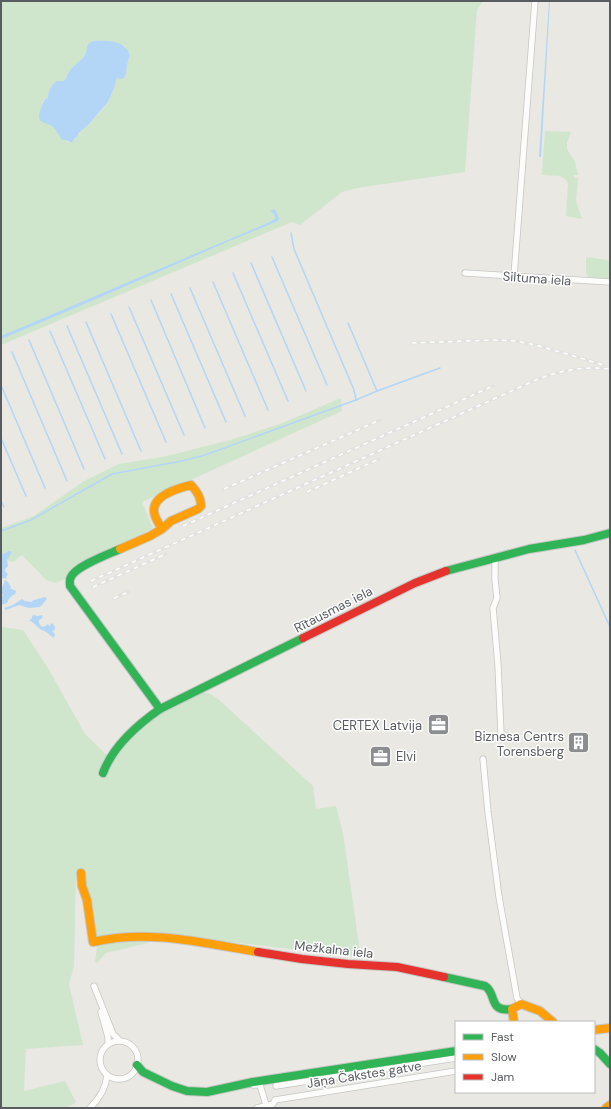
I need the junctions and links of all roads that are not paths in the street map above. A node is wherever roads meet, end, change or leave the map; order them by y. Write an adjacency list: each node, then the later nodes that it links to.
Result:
1 (535, 1): 3 (street)
2 (465, 273): 3 (street, Siltuma iela)
3 (514, 276): 4 (street, Siltuma iela)
4 (610, 282)
5 (162, 529): 5 (main road); 8 (main road)
6 (610, 533): 7 (main road, Rītausmas iela)
7 (495, 558): 8 (main road, Rītausmas iela); 9 (street)
8 (160, 709): 11 (main road, Rītausmas iela)
9 (502, 734)
10 (483, 759): 13 (street)
11 (103, 773)
12 (81, 873): 14 (main road, Mežkalna iela)
13 (521, 1004): 14 (main road); 16 (main road)
14 (512, 1009): 15 (main road)
15 (514, 1021)
16 (552, 1021)
17 (610, 1028): 18 (main road)
18 (595, 1030)
19 (119, 1040): 20 (street); 20 (street); 25 (street)
20 (108, 1044): 27 (street)
21 (595, 1050): 24 (main road)
22 (455, 1051): 28 (main road)
23 (455, 1058): 29 (street, Jāņa Čakstes gatve)
24 (610, 1064)
25 (137, 1065): 27 (street); 28 (main road)
26 (455, 1071): 31 (street, Jāņa Čakstes gatve)
27 (107, 1075): 32 (street)
28 (247, 1084): 31 (street)
29 (276, 1086)
30 (610, 1105): 34 (main road)
31 (267, 1107): 33 (street, Jāņa Čakstes gatve)
32 (90, 1108)
33 (257, 1108)
34 (606, 1108)

